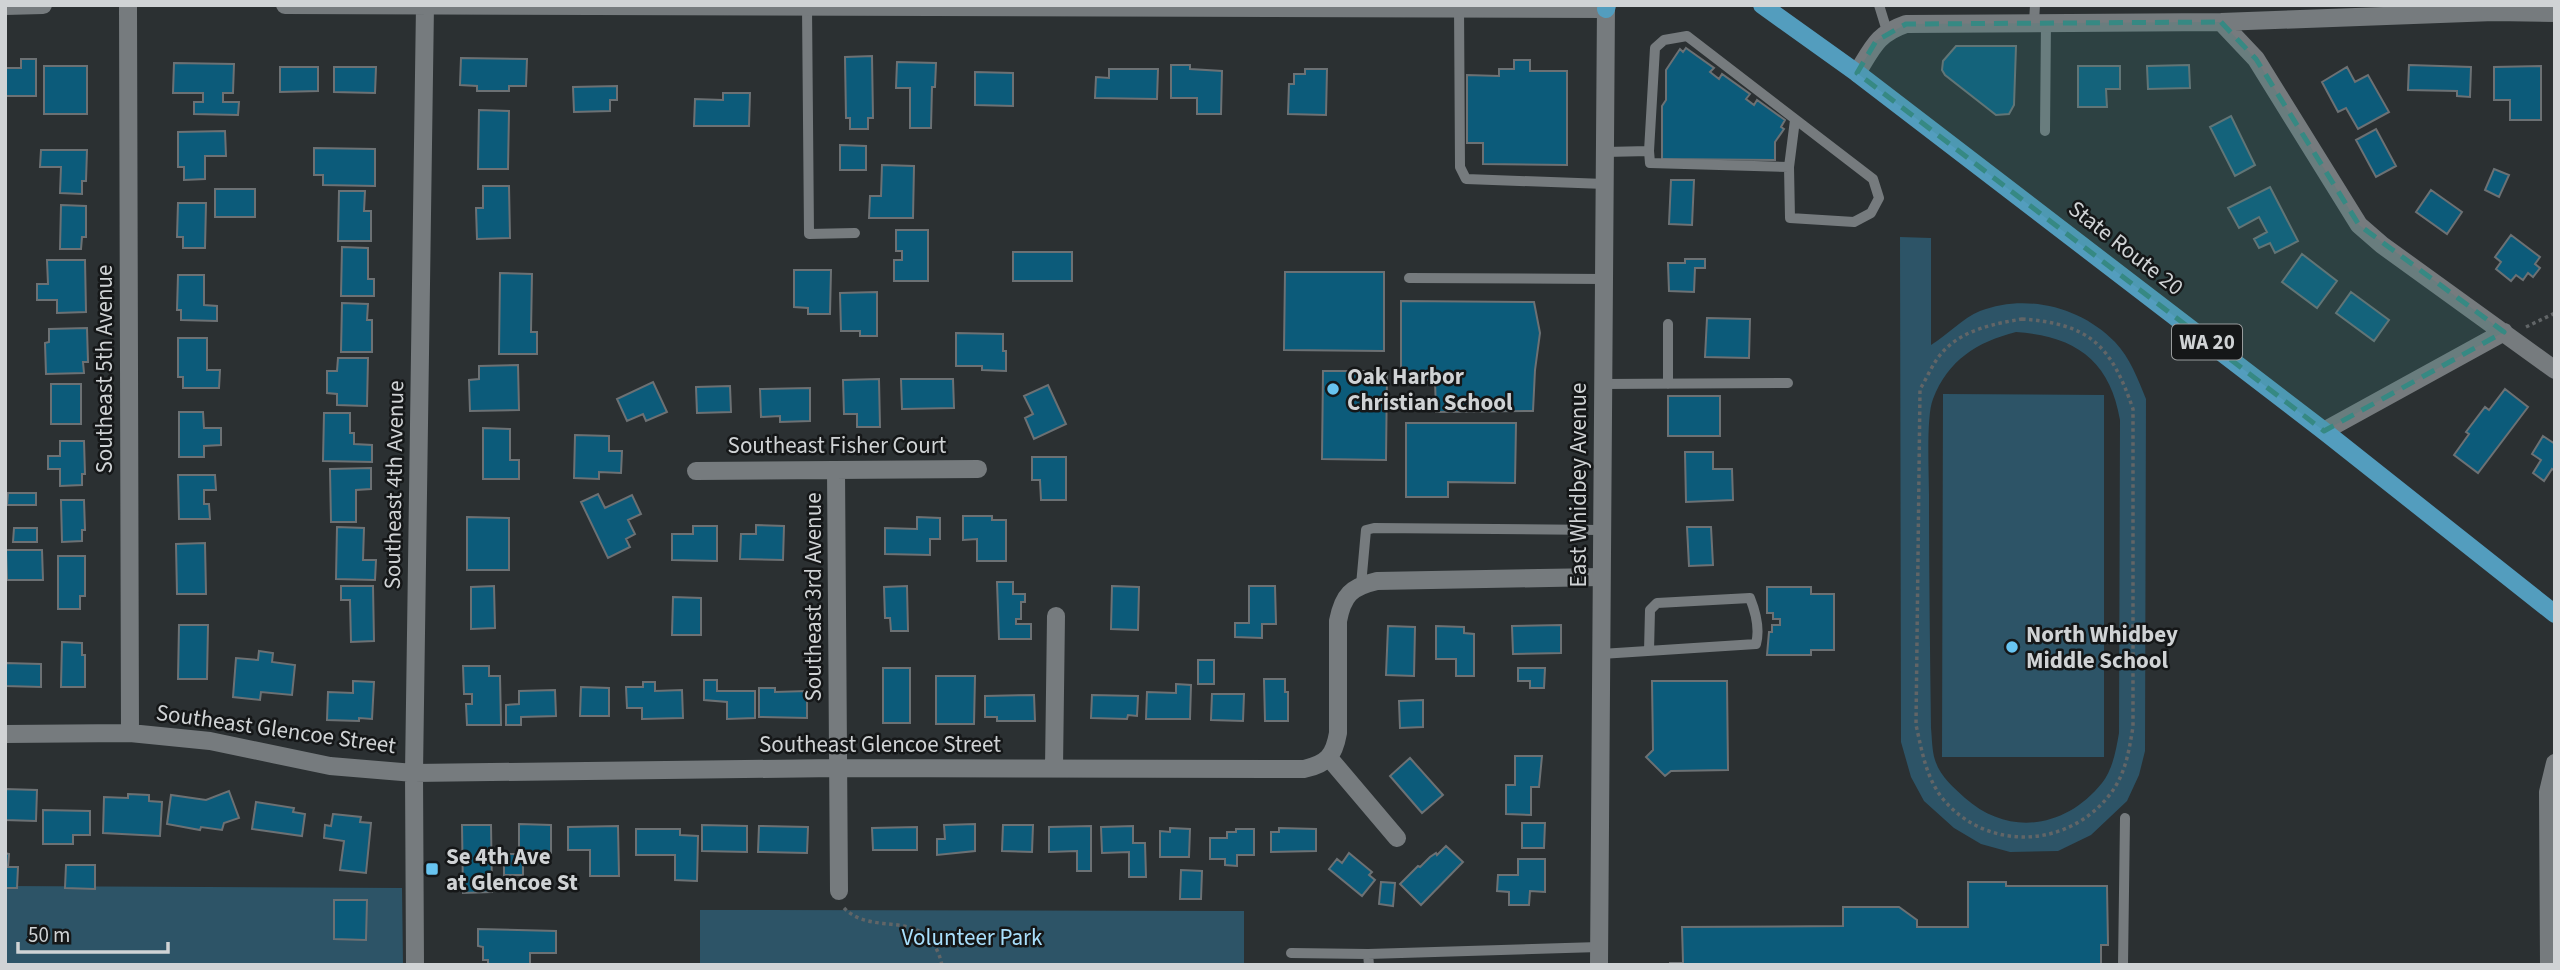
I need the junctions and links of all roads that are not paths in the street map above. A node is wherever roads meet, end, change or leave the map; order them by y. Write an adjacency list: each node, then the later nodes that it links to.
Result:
1 (43, 5): 6 (street)
2 (128, 5): 48 (street, Southeast 5th Avenue)
3 (285, 5): 7 (street)
4 (1762, 5): 21 (main road, State Route 20 / WA 20)
5 (1879, 5): 20 (lane)
6 (5, 6)
7 (425, 6): 9 (street); 54 (street, Southeast 4th Avenue)
8 (897, 6): 9 (street); 10 (street)
9 (807, 7): 28 (lane)
10 (1080, 7): 11 (street)
11 (1170, 7): 12 (street)
12 (1212, 7): 13 (street)
13 (1389, 7): 14 (street)
14 (1460, 7): 15 (street); 27 (lane)
15 (1606, 7): 25 (street, East Whidbey Avenue)
16 (2316, 12): 17 (street); 18 (street)
17 (2221, 13): 19 (street); 32 (street)
18 (2555, 13)
19 (2038, 16): 20 (street); 23 (lane)
20 (1887, 31): 21 (street)
21 (1857, 73): 37 (main road, State Route 20 / WA 20)
22 (1795, 120): 24 (lane); 26 (lane); 26 (lane)
23 (2045, 131)
24 (1649, 151): 25 (lane); 26 (lane)
25 (1605, 152): 27 (street, East Whidbey Avenue)
26 (1789, 167)
27 (1605, 184): 30 (street, East Whidbey Avenue)
28 (855, 233)
29 (1409, 278): 30 (lane)
30 (1604, 279): 35 (street, East Whidbey Avenue)
31 (1668, 324): 36 (lane)
32 (2504, 332): 33 (street); 37 (street)
33 (2555, 370)
34 (1788, 383): 36 (lane)
35 (1603, 384): 36 (lane); 41 (street, East Whidbey Avenue)
36 (1668, 384)
37 (2324, 431): 44 (main road, State Route 20 / WA 20)
38 (978, 469): 39 (street, Southeast Fisher Court)
39 (836, 470): 40 (street, Southeast Fisher Court); 52 (street, Southeast 3rd Avenue)
40 (696, 471)
41 (1602, 530): 42 (street, East Whidbey Avenue); 43 (lane)
42 (1601, 577): 43 (street); 47 (street, East Whidbey Avenue)
43 (1361, 585): 50 (street)
44 (2555, 614)
45 (1056, 616): 53 (street)
46 (1649, 651): 46 (lane); 47 (lane)
47 (1601, 654): 60 (street, East Whidbey Avenue)
48 (130, 733): 49 (street, Southeast Glencoe Street); 54 (street, Southeast Glencoe Street)
49 (5, 734)
50 (1329, 760): 53 (street, Southeast Glencoe Street); 56 (street)
51 (2555, 763): 58 (street)
52 (838, 768): 53 (street, Southeast Glencoe Street); 54 (street, Southeast Glencoe Street); 57 (street, Southeast 3rd Avenue)
53 (1054, 768)
54 (414, 773): 62 (street, Southeast 4th Avenue)
55 (2125, 818): 63 (lane)
56 (1397, 838)
57 (839, 891)
58 (2552, 895): 64 (street)
59 (1291, 953): 61 (lane)
60 (1599, 956): 61 (lane)
61 (1368, 960)
62 (415, 965)
63 (2123, 965)
64 (2549, 965)

